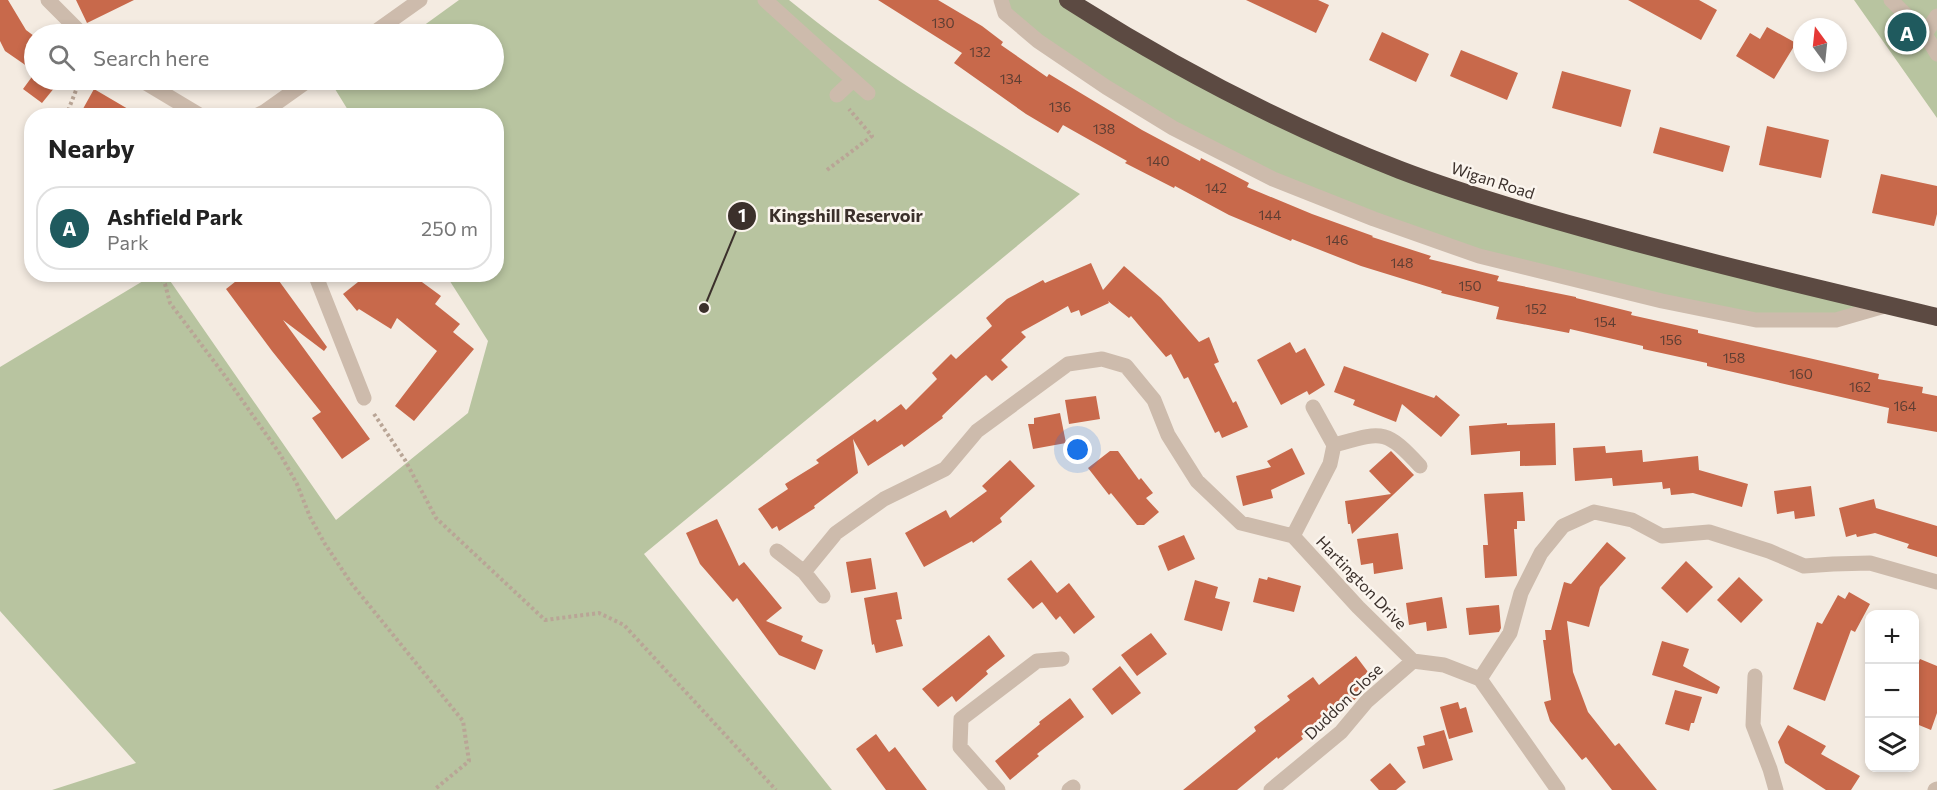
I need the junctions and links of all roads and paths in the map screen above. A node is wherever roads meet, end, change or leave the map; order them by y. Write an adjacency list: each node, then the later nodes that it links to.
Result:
1 (48, 0): 8 (street)
2 (420, 0): 9 (street)
3 (765, 0): 12 (street)
4 (1001, 0): 24 (street)
5 (1068, 0): 24 (highway, Wigan Road)
6 (1891, 0): 10 (street)
7 (1937, 16): 10 (street)
8 (72, 24)
9 (386, 24)
10 (1925, 34): 11 (street)
11 (1937, 54)
12 (853, 80): 16 (street); 17 (street)
13 (76, 90): 18 (path)
14 (158, 90): 19 (street)
15 (295, 90): 20 (street)
16 (868, 93)
17 (838, 95): 21 (path)
18 (69, 108)
19 (188, 108)
20 (270, 108)
21 (827, 170)
22 (164, 282): 39 (path)
23 (318, 282): 26 (street)
24 (1888, 305): 25 (highway, Wigan Road)
25 (1937, 316)
26 (364, 398): 40 (path)
27 (1313, 407): 28 (street)
28 (1334, 445): 29 (street); 30 (street)
29 (1420, 466)
30 (1293, 536): 32 (street, Hartington Drive); 36 (street, Hartington Drive)
31 (777, 551): 32 (street)
32 (804, 572): 34 (street)
33 (1937, 582): 38 (street)
34 (823, 596)
35 (1062, 659): 41 (street)
36 (1413, 661): 38 (street); 42 (street, Duddon Close)
37 (1755, 676): 44 (street)
38 (1480, 679): 43 (street)
39 (434, 790)
40 (776, 790)
41 (998, 790)
42 (1270, 790)
43 (1558, 790)
44 (1776, 790)

